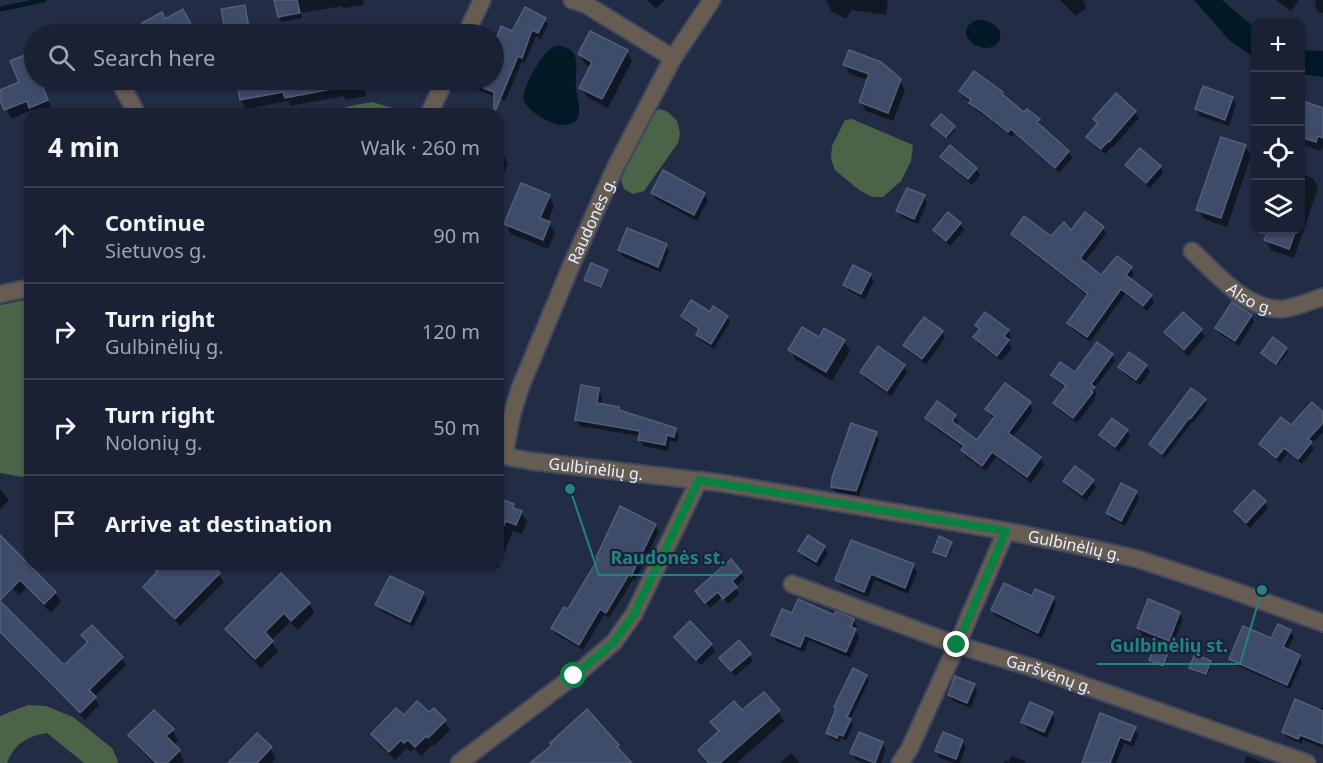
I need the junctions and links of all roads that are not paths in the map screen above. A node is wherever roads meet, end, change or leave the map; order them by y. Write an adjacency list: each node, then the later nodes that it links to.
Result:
1 (482, 0): 4 (street)
2 (572, 0): 5 (street)
3 (712, 0): 5 (street, Raudonės g.)
4 (471, 24)
5 (673, 58): 14 (street, Raudonės g.)
6 (124, 90): 8 (street)
7 (440, 90): 9 (street)
8 (134, 108)
9 (432, 108)
10 (1192, 251): 13 (street, Also g.)
11 (24, 289): 12 (street)
12 (0, 294)
13 (1323, 297)
14 (504, 445)
15 (504, 456): 16 (street, Gulbinėlių g.)
16 (699, 480): 17 (street, Gulbinėlių g.); 21 (street)
17 (1006, 531): 19 (street, Gulbinėlių g.); 20 (street)
18 (792, 584): 20 (street, Garšvėnų g.)
19 (1323, 623)
20 (957, 645): 22 (street); 23 (street, Garšvėnų g.)
21 (459, 763)
22 (900, 763)
23 (1307, 763)

